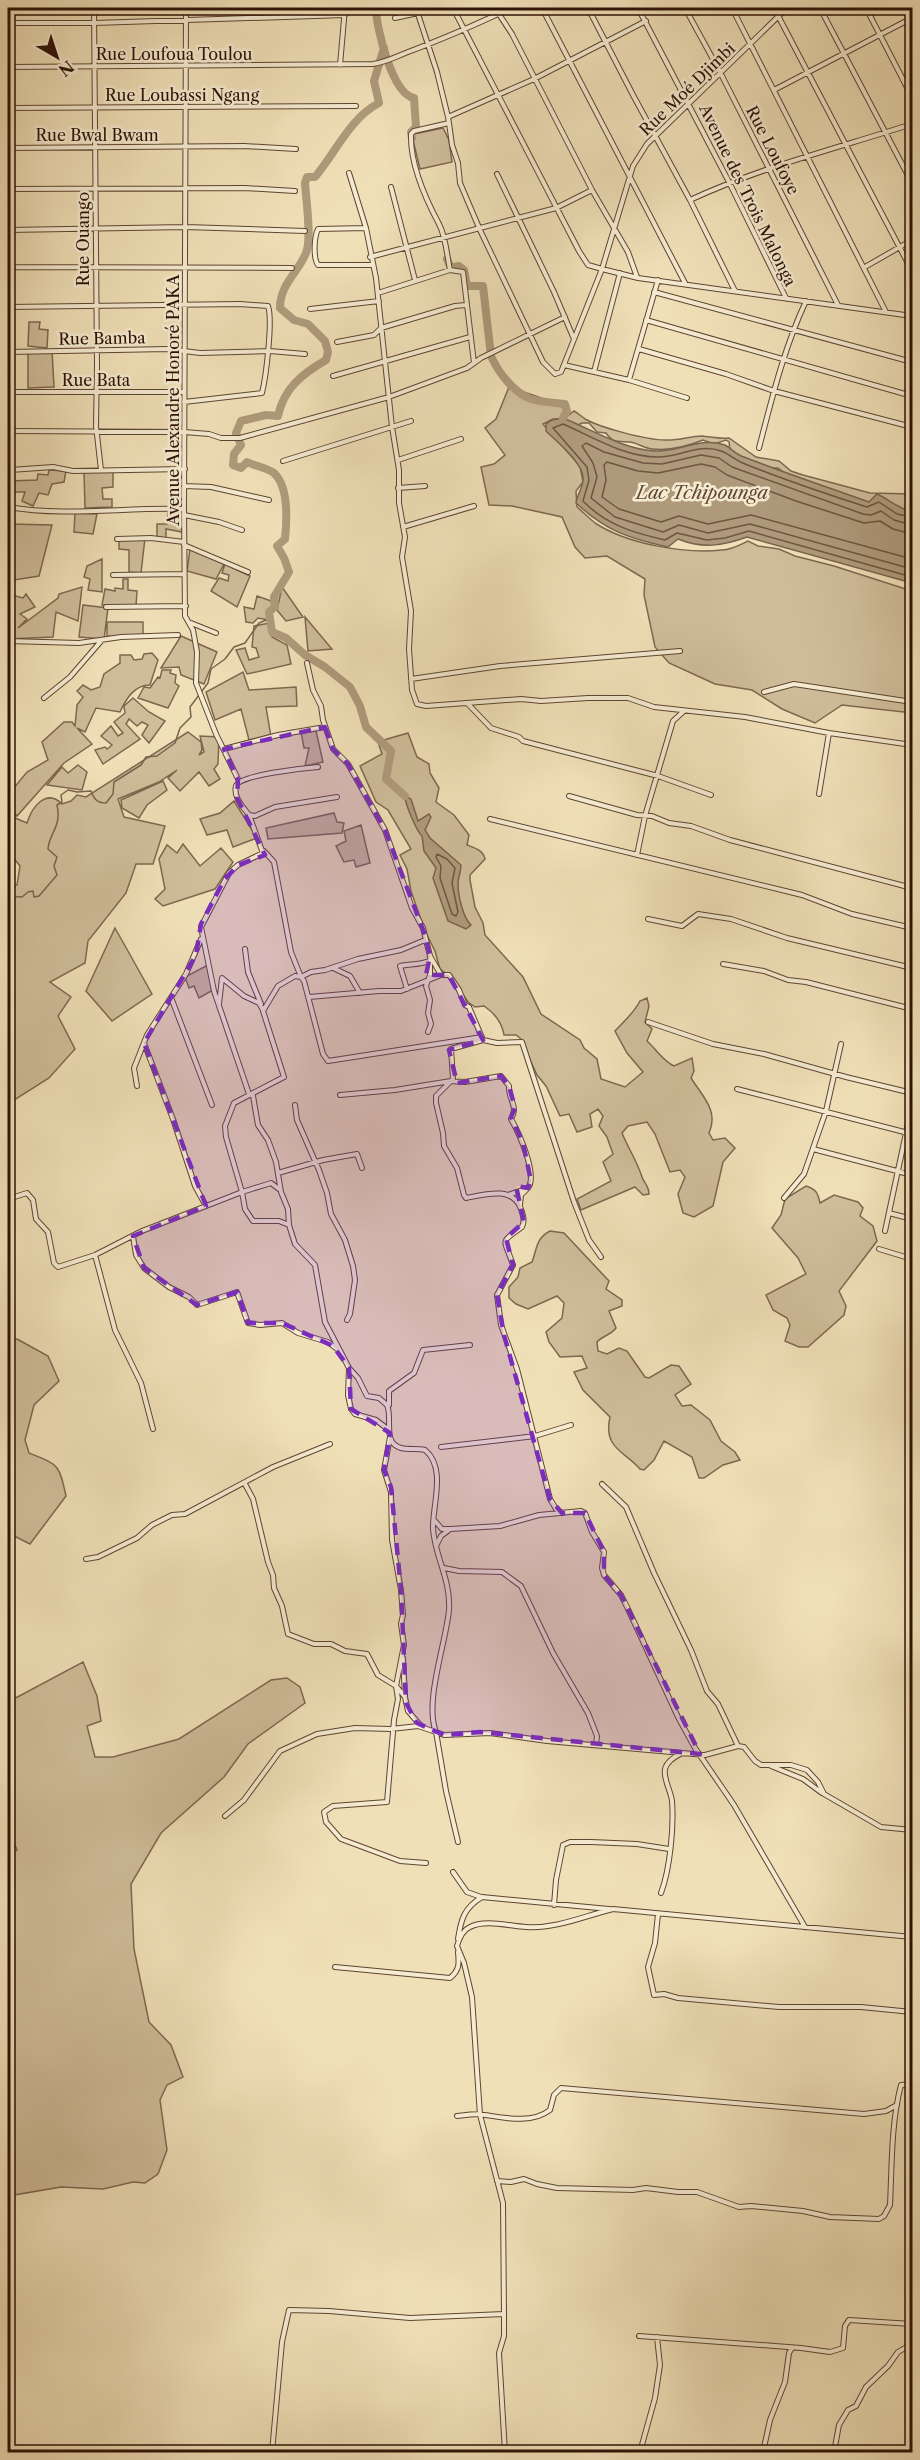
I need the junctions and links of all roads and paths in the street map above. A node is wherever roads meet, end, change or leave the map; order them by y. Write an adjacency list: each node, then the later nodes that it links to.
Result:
1 (8, 8): 25 (street)
2 (94, 8): 26 (street, Rue Ouango)
3 (186, 8): 23 (street, Avenue Alexandre Honoré PAKA)
4 (345, 8): 19 (street)
5 (453, 8): 27 (street)
6 (495, 8): 18 (street)
7 (511, 8): 18 (street, Rue Loufoua Toulou)
8 (542, 8): 33 (street)
9 (588, 8): 29 (street)
10 (638, 8): 24 (street, Avenue des Trois Malonga)
11 (685, 8): 38 (street, Rue Loufoye)
12 (732, 8): 30 (street)
13 (774, 8): 20 (street)
14 (787, 8): 20 (street, Rue Moé Djimbi)
15 (820, 8): 32 (street)
16 (866, 8): 28 (street)
17 (417, 10): 21 (street); 31 (street)
18 (498, 14): 27 (street, Rue Loufoua Toulou); 40 (street)
19 (345, 15): 23 (street); 34 (street)
20 (778, 16): 30 (street, Rue Moé Djimbi); 39 (street)
21 (395, 18)
22 (912, 18): 28 (street)
23 (186, 20): 26 (street); 35 (street, Avenue Alexandre Honoré PAKA)
24 (646, 21): 29 (street); 44 (street, Avenue des Trois Malonga)
25 (8, 23): 26 (street); 37 (street)
26 (94, 23): 36 (street, Rue Ouango)
27 (463, 31): 31 (street, Rue Loufoua Toulou); 42 (street)
28 (881, 35): 32 (street); 43 (street)
29 (606, 40): 33 (street); 53 (street)
30 (751, 44): 38 (street, Rue Moé Djimbi); 41 (street)
31 (428, 45): 34 (street, Rue Loufoua Toulou); 49 (street)
32 (844, 53): 39 (street); 52 (street)
33 (569, 60): 40 (street); 64 (street)
34 (340, 65): 35 (street, Rue Loufoua Toulou)
35 (186, 66): 36 (street, Rue Loufoua Toulou); 47 (street, Avenue Alexandre Honoré PAKA)
36 (94, 67): 37 (street, Rue Loufoua Toulou); 46 (street, Rue Ouango)
37 (8, 68): 48 (street)
38 (720, 72): 44 (street, Rue Moé Djimbi); 60 (street, Rue Loufoye)
39 (808, 72): 41 (street); 54 (street)
40 (534, 79): 42 (street); 71 (street)
41 (774, 90): 59 (street)
42 (497, 96): 49 (street); 75 (street)
43 (912, 97)
44 (689, 103): 53 (street, Rue Moé Djimbi); 65 (street, Avenue des Trois Malonga)
45 (356, 106): 47 (street, Rue Loubassi Ngang)
46 (94, 107): 47 (street, Rue Loubassi Ngang); 48 (street, Rue Loubassi Ngang); 57 (street, Rue Ouango)
47 (187, 107): 55 (street, Avenue Alexandre Honoré PAKA)
48 (8, 108): 56 (street)
49 (448, 117): 50 (street)
50 (449, 123): 82 (street); 84 (street)
51 (912, 124): 52 (street)
52 (886, 133): 54 (street); 66 (street)
53 (655, 137): 64 (street, Rue Moé Djimbi); 73 (street)
54 (847, 145): 59 (street); 86 (street)
55 (187, 147): 57 (street, Rue Bwal Bwam); 58 (street, Rue Bwal Bwam); 70 (street, Avenue Alexandre Honoré PAKA)
56 (8, 148): 57 (street, Rue Bwal Bwam); 63 (street)
57 (95, 148): 68 (street, Rue Ouango)
58 (296, 149)
59 (808, 157): 60 (street); 93 (street)
60 (769, 168): 65 (street); 112 (street, Rue Loufoye)
61 (349, 173): 78 (street)
62 (498, 174): 76 (street)
63 (8, 177)
64 (630, 178): 80 (street, Rue Moé Djimbi); 102 (street)
65 (729, 182): 73 (street); 106 (street, Avenue des Trois Malonga)
66 (912, 183)
67 (391, 187): 87 (street)
68 (95, 188): 69 (street); 70 (street); 79 (street, Rue Ouango)
69 (8, 189)
70 (186, 189): 72 (street); 77 (street, Avenue Alexandre Honoré PAKA)
71 (592, 190): 75 (street); 80 (street)
72 (295, 191)
73 (690, 200): 104 (street)
74 (8, 205): 81 (street)
75 (556, 208): 76 (street); 95 (street)
76 (518, 219): 82 (street); 117 (street)
77 (186, 227): 79 (street); 83 (street); 90 (street, Avenue Alexandre Honoré PAKA)
78 (366, 228): 88 (street); 89 (street)
79 (96, 229): 81 (street); 92 (street, Rue Ouango)
80 (614, 229): 95 (street, Rue Moé Djimbi); 99 (street)
81 (8, 230): 91 (street)
82 (480, 230): 84 (street); 121 (street)
83 (305, 231)
84 (443, 239): 87 (street); 96 (street)
85 (912, 240): 86 (street)
86 (900, 246): 93 (street); 97 (street)
87 (407, 248): 88 (street); 100 (street)
88 (370, 257): 89 (street)
89 (372, 265): 105 (street)
90 (185, 266): 92 (street); 94 (street); 109 (street, Avenue Alexandre Honoré PAKA)
91 (8, 267): 92 (street); 113 (street)
92 (96, 267): 110 (street, Rue Ouango)
93 (866, 267): 115 (street)
94 (292, 268)
95 (602, 269): 98 (street); 123 (street, Rue Moé Djimbi)
96 (450, 270): 100 (street); 111 (street)
97 (912, 271)
98 (620, 273): 99 (street); 136 (street)
99 (638, 278): 101 (street)
100 (415, 280): 105 (street)
101 (658, 280): 102 (street); 103 (street)
102 (685, 284): 104 (street)
103 (654, 292): 118 (street); 120 (street)
104 (735, 292): 106 (street)
105 (378, 293): 107 (street)
106 (786, 299): 108 (street)
107 (379, 301): 114 (street); 119 (street)
108 (806, 301): 112 (street); 120 (street)
109 (184, 304): 110 (street); 127 (street, Avenue Alexandre Honoré PAKA); 128 (street)
110 (95, 305): 113 (street); 126 (street, Rue Ouango)
111 (466, 305): 119 (street); 122 (street)
112 (838, 306): 115 (street)
113 (8, 308): 129 (street)
114 (310, 309)
115 (887, 312): 116 (street)
116 (912, 316)
117 (565, 317): 121 (street); 123 (street)
118 (646, 320): 125 (street); 131 (street)
119 (381, 328): 124 (street); 132 (street)
120 (793, 329): 131 (street); 133 (street)
121 (530, 333): 134 (street); 135 (street)
122 (470, 337): 132 (street); 134 (street)
123 (574, 340): 135 (street, Rue Moé Djimbi)
124 (337, 342)
125 (639, 349): 138 (street); 139 (street)
126 (96, 350): 127 (street, Rue Bamba); 129 (street, Rue Bamba); 141 (street, Rue Ouango)
127 (185, 351): 128 (street, Rue Bamba); 142 (street, Avenue Alexandre Honoré PAKA)
128 (268, 351): 130 (street, Rue Bamba); 146 (street)
129 (8, 352): 140 (street)
130 (305, 354)
131 (784, 358): 139 (street); 143 (street)
132 (386, 362): 137 (street); 144 (street)
133 (912, 362)
134 (474, 364): 144 (street)
135 (564, 365): 136 (street)
136 (594, 372): 138 (street)
137 (333, 376)
138 (629, 380): 145 (street)
139 (774, 391): 150 (street); 155 (street)
140 (8, 392): 141 (street, Rue Bata); 151 (street)
141 (96, 392): 142 (street, Rue Bata); 152 (street, Rue Ouango)
142 (184, 392): 146 (street, Avenue Alexandre Honoré PAKA)
143 (912, 396)
144 (389, 397): 149 (street); 153 (street)
145 (687, 398)
146 (184, 402): 153 (street, Avenue Alexandre Honoré PAKA)
147 (912, 417): 150 (street)
148 (411, 421): 149 (street)
149 (392, 427): 156 (street); 157 (street)
150 (911, 427)
151 (9, 431): 152 (street); 159 (street)
152 (96, 432): 153 (street); 160 (street, Rue Ouango)
153 (184, 432): 158 (street, Avenue Alexandre Honoré PAKA)
154 (461, 439): 156 (street)
155 (759, 448)
156 (398, 460): 164 (street)
157 (283, 461)
158 (185, 469): 160 (street); 162 (street, Avenue Alexandre Honoré PAKA)
159 (10, 470): 160 (street); 161 (street)
160 (100, 470)
161 (8, 477)
162 (184, 486): 165 (street); 168 (street, Avenue Alexandre Honoré PAKA)
163 (425, 486): 164 (street)
164 (398, 488): 170 (street)
165 (269, 500)
166 (474, 506): 170 (street)
167 (8, 507): 168 (street)
168 (184, 509): 169 (street, Avenue Alexandre Honoré PAKA)
169 (184, 515): 171 (street); 173 (street, Avenue Alexandre Honoré PAKA)
170 (402, 527): 186 (street)
171 (242, 530)
172 (117, 539): 173 (street)
173 (184, 544): 174 (street); 176 (street, Avenue Alexandre Honoré PAKA)
174 (248, 572)
175 (113, 574): 176 (street)
176 (184, 574): 177 (street, Avenue Alexandre Honoré PAKA)
177 (186, 606): 178 (street); 179 (street, Avenue Alexandre Honoré PAKA)
178 (106, 607)
179 (190, 623): 180 (street); 195 (street, Avenue Alexandre Honoré PAKA)
180 (216, 633)
181 (178, 636): 182 (street)
182 (102, 640): 183 (street); 188 (street)
183 (8, 641)
184 (680, 651): 186 (street)
185 (307, 663): 192 (street)
186 (411, 679): 190 (street)
187 (764, 692): 189 (street)
188 (44, 698)
189 (912, 702)
190 (467, 704): 191 (street); 197 (street)
191 (685, 710): 193 (street); 197 (street)
192 (325, 727): 195 (street); 214 (street)
193 (829, 733): 194 (street); 199 (street)
194 (912, 745)
195 (224, 749): 198 (street, Avenue Alexandre Honoré PAKA)
196 (318, 766): 198 (street)
197 (658, 776): 200 (street); 204 (street)
198 (239, 781): 203 (street, Avenue Alexandre Honoré PAKA)
199 (819, 794)
200 (711, 795)
201 (569, 796): 204 (street)
202 (337, 797): 203 (street)
203 (249, 815): 208 (street, Avenue Alexandre Honoré PAKA)
204 (645, 816): 209 (street); 210 (street)
205 (912, 818): 207 (street)
206 (490, 819): 209 (street)
207 (912, 843)
208 (264, 851): 213 (street); 221 (street, Avenue Alexandre Honoré PAKA)
209 (637, 855): 212 (street)
210 (912, 888)
211 (648, 919): 219 (street)
212 (912, 928)
213 (201, 939): 226 (street); 227 (street)
214 (425, 940): 216 (street); 218 (street)
215 (245, 949): 229 (street)
216 (429, 958): 220 (street); 222 (street); 223 (street)
217 (723, 964): 228 (street)
218 (332, 968): 221 (street); 224 (street)
219 (912, 968)
220 (441, 975): 222 (street); 232 (street)
221 (301, 977): 225 (street, Avenue Alexandre Honoré PAKA); 229 (street)
222 (429, 980): 223 (street); 231 (street)
223 (406, 989): 224 (street)
224 (360, 993): 225 (street)
225 (309, 998): 232 (street, Avenue Alexandre Honoré PAKA)
226 (172, 1000): 233 (street); 242 (street)
227 (219, 1006): 229 (street); 240 (street)
228 (912, 1009)
229 (263, 1011): 240 (street)
230 (648, 1022): 235 (street)
231 (428, 1032)
232 (482, 1039): 236 (street); 269 (street)
233 (144, 1043): 237 (street); 261 (street)
234 (841, 1044): 235 (street)
235 (835, 1074): 239 (street); 245 (street)
236 (452, 1081): 241 (street); 254 (street); 257 (street)
237 (137, 1086)
238 (737, 1089): 245 (street)
239 (912, 1093)
240 (249, 1094): 252 (street); 255 (street)
241 (339, 1095)
242 (212, 1105)
243 (295, 1105): 249 (street)
244 (912, 1105): 246 (street)
245 (826, 1111): 246 (street); 248 (street)
246 (906, 1132): 247 (street); 251 (street)
247 (912, 1134)
248 (813, 1149): 251 (street); 258 (street)
249 (315, 1164): 250 (street); 252 (street); 271 (street)
250 (362, 1168)
251 (898, 1171): 253 (street); 262 (street)
252 (278, 1173): 256 (street)
253 (912, 1175)
254 (528, 1188): 257 (street); 260 (street)
255 (242, 1192): 256 (street); 261 (street); 264 (street)
256 (281, 1192): 264 (street)
257 (508, 1196): 260 (street)
258 (784, 1198)
259 (8, 1199): 268 (street)
260 (520, 1205): 279 (street)
261 (206, 1206): 266 (street)
262 (889, 1213): 263 (street); 265 (street)
263 (912, 1219)
264 (289, 1225): 273 (street)
265 (885, 1231)
266 (133, 1236): 268 (street); 273 (street)
267 (879, 1249): 270 (street)
268 (95, 1255): 277 (street)
269 (601, 1257)
270 (912, 1259)
271 (347, 1320)
272 (470, 1345): 275 (street)
273 (338, 1349): 274 (street)
274 (349, 1368): 275 (street); 278 (street)
275 (389, 1409): 278 (street)
276 (571, 1425): 279 (street)
277 (153, 1429)
278 (389, 1430): 280 (street)
279 (535, 1436): 282 (street); 285 (street)
280 (390, 1437): 286 (street); 291 (street)
281 (330, 1444): 283 (street)
282 (441, 1447)
283 (245, 1484): 289 (street); 292 (street)
284 (603, 1484): 298 (street)
285 (562, 1513): 287 (street); 300 (street)
286 (433, 1519): 287 (street); 288 (street)
287 (450, 1529): 288 (street)
288 (436, 1547): 290 (street)
289 (86, 1559)
290 (444, 1568): 296 (street); 297 (street)
291 (403, 1655): 292 (street); 293 (street)
292 (396, 1686): 293 (street); 295 (street)
293 (405, 1696): 294 (street)
294 (424, 1728): 295 (street); 296 (street)
295 (393, 1729): 303 (street); 307 (street)
296 (436, 1732): 297 (street); 305 (street)
297 (596, 1745): 299 (street)
298 (738, 1746): 300 (street); 301 (street)
299 (682, 1753): 300 (street); 306 (street)
300 (700, 1754): 314 (street)
301 (767, 1765): 302 (street); 302 (street)
302 (824, 1794): 304 (street)
303 (225, 1816)
304 (912, 1830)
305 (458, 1842)
306 (669, 1849): 309 (street); 311 (street)
307 (426, 1863)
308 (453, 1872): 310 (street)
309 (661, 1893)
310 (482, 1897): 311 (street); 316 (street)
311 (555, 1905): 312 (street)
312 (613, 1909): 313 (street); 316 (street)
313 (658, 1914): 314 (street); 318 (street)
314 (806, 1928): 315 (street)
315 (912, 1937)
316 (457, 1946): 317 (street); 321 (street)
317 (335, 1967)
318 (912, 2012)
319 (912, 2084): 320 (street)
320 (897, 2105): 321 (street); 323 (street)
321 (480, 2115): 322 (street); 323 (street)
322 (457, 2116)
323 (497, 2181): 324 (street)
324 (504, 2314): 330 (street); 331 (street)
325 (912, 2324): 329 (street)
326 (639, 2336): 327 (street)
327 (657, 2337): 329 (street); 332 (street)
328 (912, 2344): 334 (street)
329 (792, 2348): 333 (street)
330 (272, 2452)
331 (505, 2452)
332 (640, 2452)
333 (763, 2452)
334 (834, 2452)

